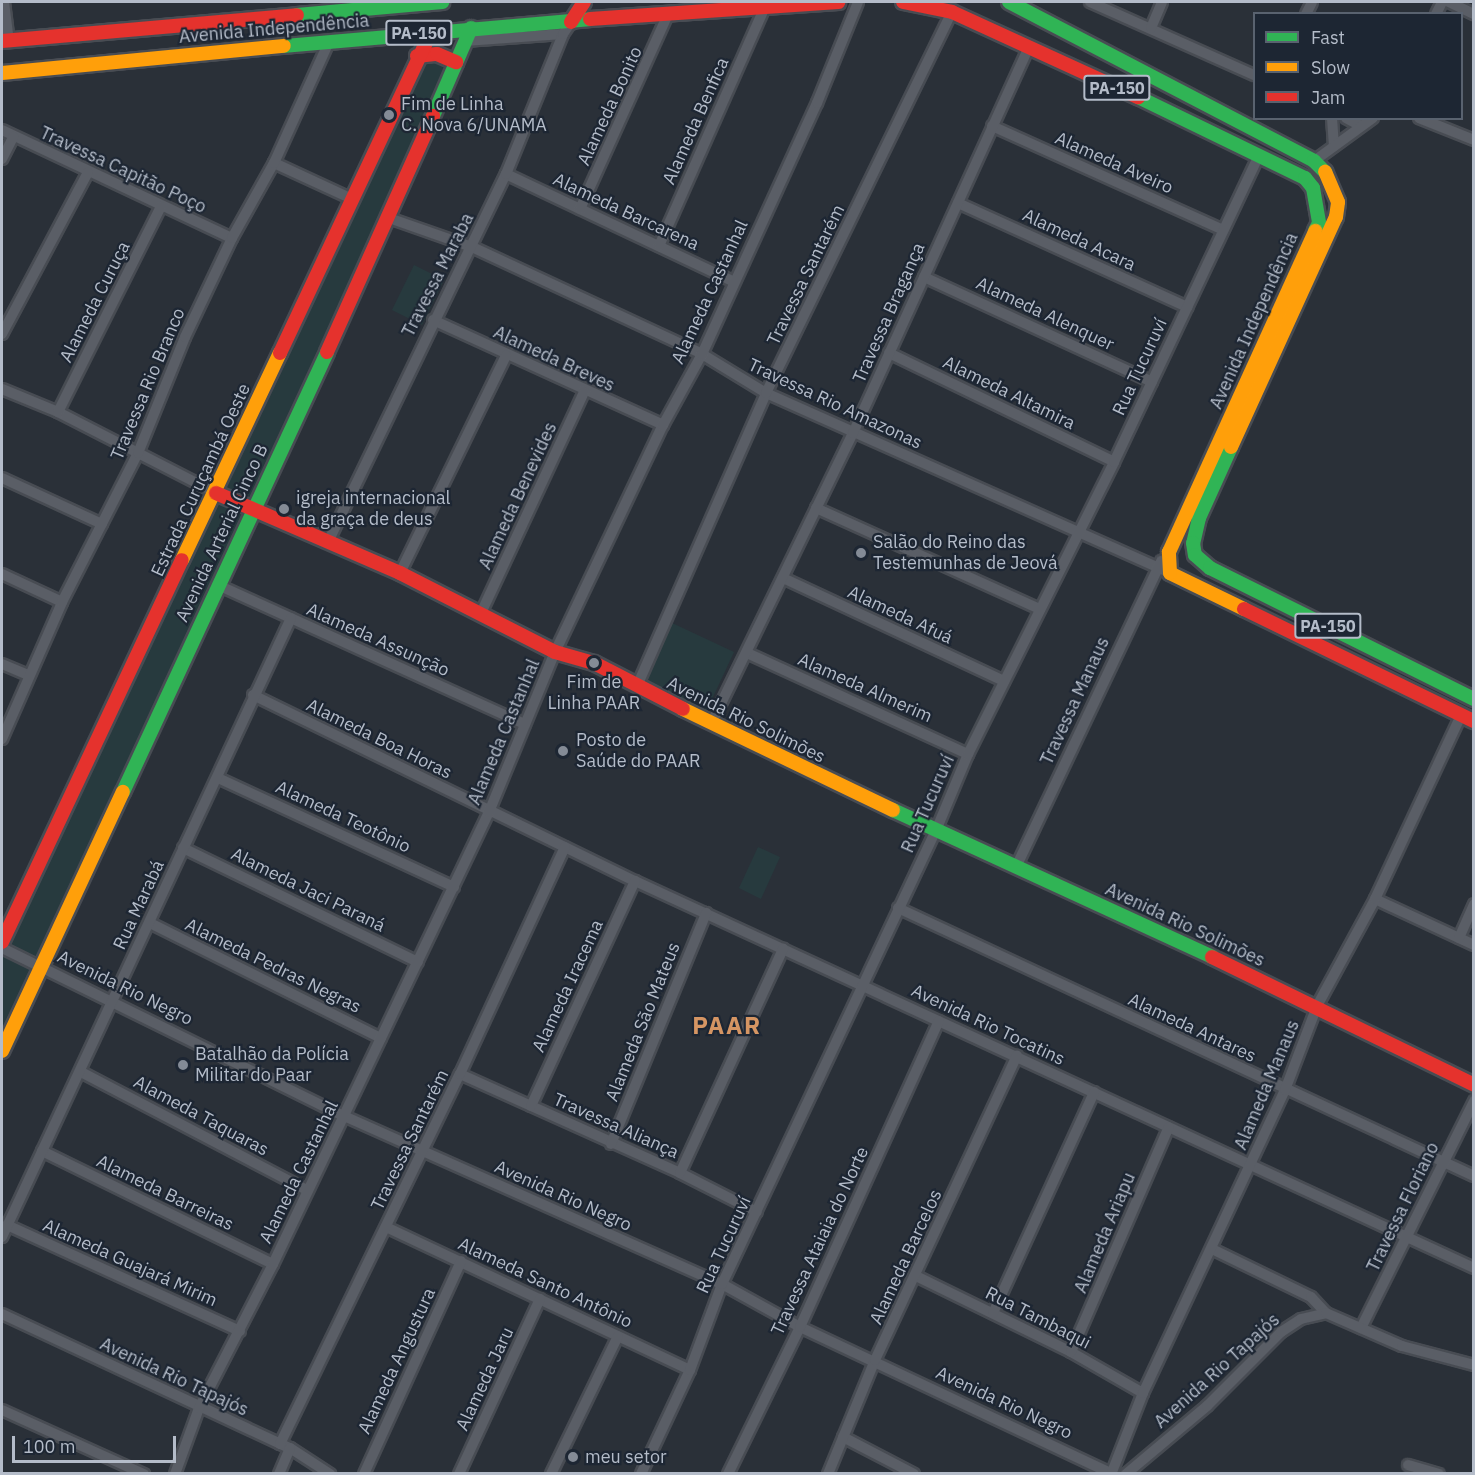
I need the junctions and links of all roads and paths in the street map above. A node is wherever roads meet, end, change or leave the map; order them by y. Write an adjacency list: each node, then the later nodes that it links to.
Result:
1 (4, 2): 20 (street)
2 (442, 2): 20 (main road, Avenida Independência / PA-150)
3 (584, 2): 15 (main road)
4 (838, 2): 11 (main road, Avenida Independência / PA-150)
5 (858, 2): 53 (street, Alameda Castanhal)
6 (903, 2): 12 (main road, Avenida Independência / PA-150)
7 (1009, 2): 39 (main road, Avenida Independência / PA-150)
8 (1090, 2): 16 (street)
9 (1162, 2): 16 (street)
10 (1449, 2): 13 (street)
11 (764, 9): 14 (main road, Avenida Independência / PA-150); 50 (street, Alameda Benfica)
12 (952, 12): 22 (main road, Avenida Independência / PA-150); 63 (street, Travessa Santarém)
13 (1473, 14)
14 (667, 16): 15 (main road, Avenida Independência / PA-150); 46 (street, Alameda Bonito)
15 (572, 22): 18 (main road, Avenida Independência / PA-150); 19 (street, Travessa Maraba)
16 (1151, 28): 26 (street)
17 (431, 32): 18 (main road, Avenida Independência / PA-150); 21 (main road, Avenida Independência / PA-150); 23 (main road, Estrada Curuçambá Oeste)
18 (468, 34): 19 (street); 24 (main road, Avenida Arterial Cinco B)
19 (563, 34): 42 (street, Travessa Maraba)
20 (5, 40)
21 (328, 42): 25 (main road, Avenida Independência / PA-150); 40 (street, Travessa Rio Branco)
22 (1029, 46): 31 (street, Travessa Bragança); 37 (main road, Avenida Independência / PA-150)
23 (417, 56): 24 (main road); 43 (main road, Estrada Curuçambá Oeste)
24 (456, 63): 47 (main road, Avenida Arterial Cinco B)
25 (2, 73)
26 (1253, 75)
27 (1332, 120): 36 (street)
28 (1350, 120): 32 (street)
29 (1370, 120): 32 (street)
30 (1425, 120): 34 (street)
31 (992, 126): 44 (street, Travessa Bragança); 48 (street, Alameda Aveiro)
32 (1361, 126): 36 (street)
33 (2, 130): 35 (street, Travessa Capitão Poço)
34 (1472, 136)
35 (13, 137): 38 (street); 41 (street, Travessa Capitão Poço)
36 (1334, 146): 39 (street)
37 (1259, 155): 48 (street, Rua Tucuruví); 76 (main road, Avenida Independência / PA-150)
38 (2, 159)
39 (1314, 161): 94 (main road, Avenida Independência / PA-150)
40 (274, 163): 43 (street); 49 (street, Travessa Rio Branco)
41 (88, 172): 45 (street, Travessa Capitão Poço); 56 (street)
42 (506, 174): 46 (street, Alameda Barcarena); 51 (street, Travessa Maraba)
43 (350, 198): 70 (main road, Estrada Curuçambá Oeste)
44 (958, 202): 52 (street, Travessa Bragança); 54 (street, Alameda Acara)
45 (161, 206): 49 (street, Travessa Capitão Poço); 64 (street, Alameda Curuça)
46 (580, 209): 50 (street, Alameda Barcarena)
47 (389, 219): 51 (street, Travessa Rio Amazonas); 72 (main road, Avenida Arterial Cinco B)
48 (1223, 230): 54 (street, Rua Tucuruví)
49 (232, 238): 67 (street, Travessa Rio Branco)
50 (659, 246): 53 (street, Alameda Barcarena)
51 (472, 247): 55 (street, Travessa Maraba); 58 (street, Travessa Rio Amazonas)
52 (924, 277): 57 (street, Travessa Bragança); 60 (street, Alameda Alenquer)
53 (732, 281): 58 (street, Alameda Castanhal)
54 (1187, 307): 60 (street, Rua Tucuruví)
55 (433, 320): 59 (street, Alameda Breves); 75 (street, Travessa Maraba)
56 (2, 334)
57 (889, 353): 66 (street, Travessa Bragança); 68 (street, Alameda Altamira)
58 (702, 354): 63 (street, Travessa Rio Amazonas); 65 (street, Alameda Castanhal)
59 (507, 356): 62 (street, Alameda Breves); 78 (street)
60 (1152, 382): 68 (street, Rua Tucuruví)
61 (2, 389): 64 (street, Avenida Rio Solimões)
62 (584, 392): 65 (street, Alameda Breves); 85 (street, Alameda Benevides)
63 (766, 393): 66 (street, Travessa Rio Amazonas); 92 (street, Travessa Santarém)
64 (58, 412): 67 (street, Avenida Rio Solimões)
65 (663, 425): 87 (street, Alameda Castanhal)
66 (852, 433): 71 (street, Travessa Bragança); 74 (street, Travessa Rio Amazonas)
67 (138, 453): 70 (street, Avenida Rio Solimões); 73 (street, Travessa Rio Branco)
68 (1114, 462): 74 (street, Rua Tucuruví)
69 (2, 477): 73 (street)
70 (216, 492): 72 (main road, Avenida Rio Solimões); 114 (main road, Estrada Curuçambá Oeste)
71 (816, 508): 81 (street, Travessa Bragança); 84 (street)
72 (253, 510): 75 (main road, Avenida Rio Solimões); 82 (main road, Avenida Arterial Cinco B)
73 (102, 524): 83 (street, Travessa Rio Branco)
74 (1078, 529): 77 (street, Travessa Rio Amazonas); 84 (street, Rua Tucuruví)
75 (328, 542): 78 (main road, Avenida Rio Solimões)
76 (1169, 552): 77 (street, Travessa Manaus); 79 (main road, Avenida Independência / PA-150)
77 (1157, 566): 79 (street, Travessa Rio Amazonas); 105 (street, Travessa Manaus)
78 (399, 573): 85 (main road, Avenida Rio Solimões)
79 (1170, 573): 95 (main road, PA-150)
80 (2, 574): 83 (street)
81 (783, 578): 88 (street, Travessa Bragança); 91 (street, Alameda Afuá)
82 (218, 585): 86 (street, Alameda Assunção); 119 (main road, Avenida Arterial Cinco B)
83 (62, 602): 90 (street, Travessa Rio Branco)
84 (1040, 609): 91 (street, Rua Tucuruví)
85 (481, 613): 87 (main road, Avenida Rio Solimões)
86 (291, 618): 93 (street, Rua Marabá); 97 (street, Alameda Assunção)
87 (555, 652): 92 (main road, Avenida Rio Solimões); 97 (street, Alameda Castanhal)
88 (747, 653): 96 (street, Travessa Bragança); 99 (street, Alameda Almerim)
89 (2, 664): 90 (street)
90 (28, 675): 98 (street, Travessa Rio Branco)
91 (1004, 681): 99 (street, Rua Tucuruví)
92 (637, 686): 96 (main road, Avenida Rio Solimões)
93 (253, 695): 100 (street, Rua Marabá); 101 (street, Alameda Boa Horas)
94 (1473, 699)
95 (1469, 716): 108 (street, Alameda Manaus)
96 (712, 722): 102 (main road, Avenida Rio Solimões)
97 (525, 724): 101 (street, Alameda Castanhal)
98 (2, 739)
99 (968, 754): 102 (street, Rua Tucuruví)
100 (218, 778): 104 (street, Rua Marabá); 107 (street, Alameda Teotônio)
101 (489, 812): 103 (street, Avenida Rio Tocatins); 107 (street, Alameda Castanhal)
102 (938, 828): 105 (main road, Avenida Rio Solimões); 110 (street, Rua Tucuruví)
103 (564, 847): 106 (street, Avenida Rio Tocatins); 128 (street, Travessa Santarém)
104 (183, 848): 112 (street, Rua Marabá); 118 (street, Alameda Jaci Paraná)
105 (1016, 867): 122 (main road, Avenida Rio Solimões)
106 (635, 881): 111 (street, Avenida Rio Tocatins); 133 (street, Alameda Iracema)
107 (454, 887): 118 (street, Alameda Castanhal)
108 (1375, 899): 113 (street); 122 (street, Alameda Manaus)
109 (1473, 904): 113 (street)
110 (898, 908): 120 (street, Rua Tucuruví); 130 (street, Alameda Antares)
111 (706, 913): 117 (street, Avenida Rio Tocatins); 136 (street, Alameda São Mateus)
112 (150, 923): 121 (street, Rua Marabá); 124 (street, Alameda Pedras Negras)
113 (1459, 938): 115 (street)
114 (2, 942)
115 (1473, 945)
116 (2, 948): 119 (street, Avenida Rio Negro)
117 (783, 949): 120 (street, Avenida Rio Tocatins); 141 (street)
118 (418, 962): 124 (street, Alameda Castanhal)
119 (43, 965): 121 (street, Avenida Rio Negro); 125 (main road, Avenida Arterial Cinco B)
120 (861, 986): 123 (street, Avenida Rio Tocatins); 144 (street, Rua Tucuruví)
121 (113, 999): 127 (street, Rua Marabá); 134 (street, Avenida Rio Negro)
122 (1317, 1006): 129 (main road, Avenida Rio Solimões); 130 (street, Alameda Manaus)
123 (939, 1020): 126 (street, Avenida Rio Tocatins); 159 (street, Travessa Ataiaia do Norte)
124 (381, 1038): 134 (street, Alameda Castanhal)
125 (2, 1051)
126 (1017, 1056): 131 (street, Avenida Rio Tocatins); 153 (street, Alameda Barcelos)
127 (81, 1072): 137 (street, Rua Marabá); 143 (street, Alameda Taquaras)
128 (460, 1074): 133 (street, Travessa Aliança); 138 (street, Travessa Santarém)
129 (1473, 1085)
130 (1285, 1090): 139 (street, Alameda Antares); 140 (street, Alameda Manaus)
131 (1094, 1092): 135 (street, Avenida Rio Tocatins); 156 (street)
132 (1473, 1101): 139 (street, Travessa Floriano)
133 (531, 1106): 136 (street, Travessa Aliança)
134 (344, 1116): 138 (street, Avenida Rio Negro); 143 (street, Alameda Castanhal)
135 (1169, 1127): 140 (street, Avenida Rio Tocatins); 163 (street, Alameda Ariapu)
136 (610, 1144): 141 (street, Travessa Aliança)
137 (42, 1151): 145 (street, Rua Marabá); 151 (street, Alameda Barreiras)
138 (422, 1152): 146 (street, Travessa Santarém); 154 (street, Avenida Rio Negro)
139 (1443, 1161): 142 (street, Alameda Antares); 148 (street, Travessa Floriano)
140 (1250, 1167): 148 (street, Avenida Rio Tocatins); 149 (street, Alameda Manaus)
141 (680, 1173): 144 (street, Travessa Aliança)
142 (1473, 1176)
143 (307, 1190): 151 (street, Alameda Castanhal)
144 (757, 1212): 154 (street, Rua Tucuruví)
145 (7, 1225): 147 (street, Rua Marabá); 161 (street, Alameda Guajará Mirim)
146 (386, 1227): 150 (street, Alameda Santo Antônio); 171 (street, Travessa Santarém)
147 (2, 1237)
148 (1407, 1237): 152 (street, Avenida Rio Tocatins); 160 (street, Travessa Floriano)
149 (1212, 1249): 157 (street); 167 (street, Alameda Manaus)
150 (461, 1262): 155 (street, Alameda Santo Antônio); 177 (street, Alameda Angustura)
151 (273, 1264): 161 (street, Alameda Castanhal)
152 (1473, 1268)
153 (916, 1276): 156 (street, Rua Tambaqui); 164 (street, Alameda Barcelos)
154 (722, 1284): 159 (street, Avenida Rio Negro); 166 (street, Rua Tucuruví)
155 (540, 1299): 162 (street, Alameda Santo Antônio); 178 (street, Alameda Jaru)
156 (993, 1313): 163 (street, Rua Tambaqui)
157 (1326, 1313): 160 (street); 185 (street, Avenida Rio Tapajós)
158 (2, 1314): 168 (street, Avenida Rio Tapajós)
159 (800, 1327): 164 (street, Avenida Rio Negro); 181 (street, Travessa Ataiaia do Norte)
160 (1361, 1328): 165 (street)
161 (240, 1330): 168 (street, Alameda Castanhal)
162 (618, 1336): 166 (street, Alameda Santo Antônio); 179 (street)
163 (1071, 1352): 167 (street, Rua Tambaqui)
164 (875, 1360): 170 (street, Alameda Barcelos); 184 (street, Avenida Rio Negro)
165 (1473, 1365)
166 (690, 1370): 180 (street, Rua Tucuruví)
167 (1143, 1393): 184 (street, Alameda Manaus)
168 (199, 1408): 171 (street, Avenida Rio Tapajós); 174 (street, Alameda Castanhal)
169 (2, 1410): 173 (street)
170 (843, 1437): 182 (street, Alameda Barcelos); 183 (street)
171 (285, 1446): 175 (street, Travessa Santarém); 176 (street, Avenida Rio Tapajós)
172 (1408, 1465): 186 (street)
173 (144, 1473)
174 (175, 1473)
175 (279, 1473)
176 (330, 1473)
177 (364, 1473)
178 (459, 1473)
179 (551, 1473)
180 (641, 1473)
181 (728, 1473)
182 (828, 1473)
183 (914, 1473)
184 (1112, 1473)
185 (1126, 1473)
186 (1439, 1473)

